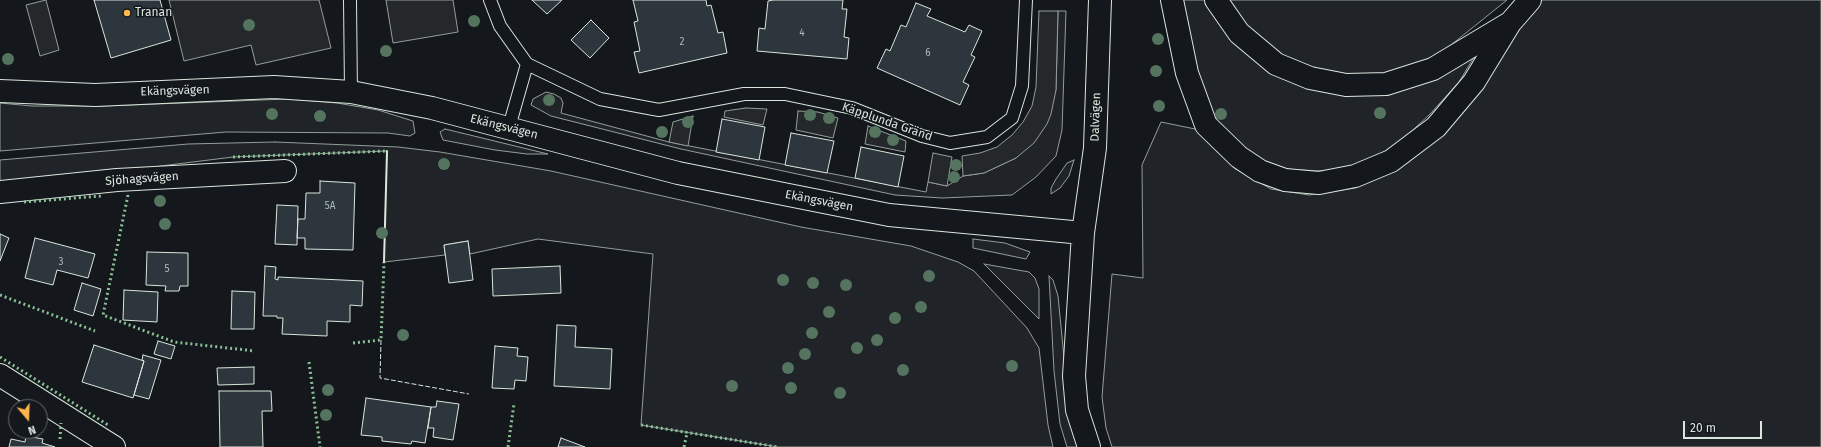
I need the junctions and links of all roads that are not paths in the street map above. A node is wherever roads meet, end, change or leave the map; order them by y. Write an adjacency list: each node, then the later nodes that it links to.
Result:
1 (350, 0): 11 (lane)
2 (490, 0): 9 (lane, Käpplunda Gränd)
3 (1026, 0): 9 (lane, Käpplunda Gränd)
4 (1100, 0): 15 (street, Dalvägen)
5 (1172, 0): 8 (street)
6 (1216, 0): 8 (street)
7 (1530, 0): 8 (street)
8 (1510, 23)
9 (527, 64): 12 (lane)
10 (0, 91): 11 (street, Ekängsvägen)
11 (351, 92): 12 (street, Ekängsvägen)
12 (509, 128): 15 (street, Ekängsvägen)
13 (285, 171): 14 (street, Sjöhagsvägen)
14 (0, 192)
15 (1082, 233): 18 (street)
16 (0, 376): 17 (street)
17 (114, 447)
18 (1089, 447)

